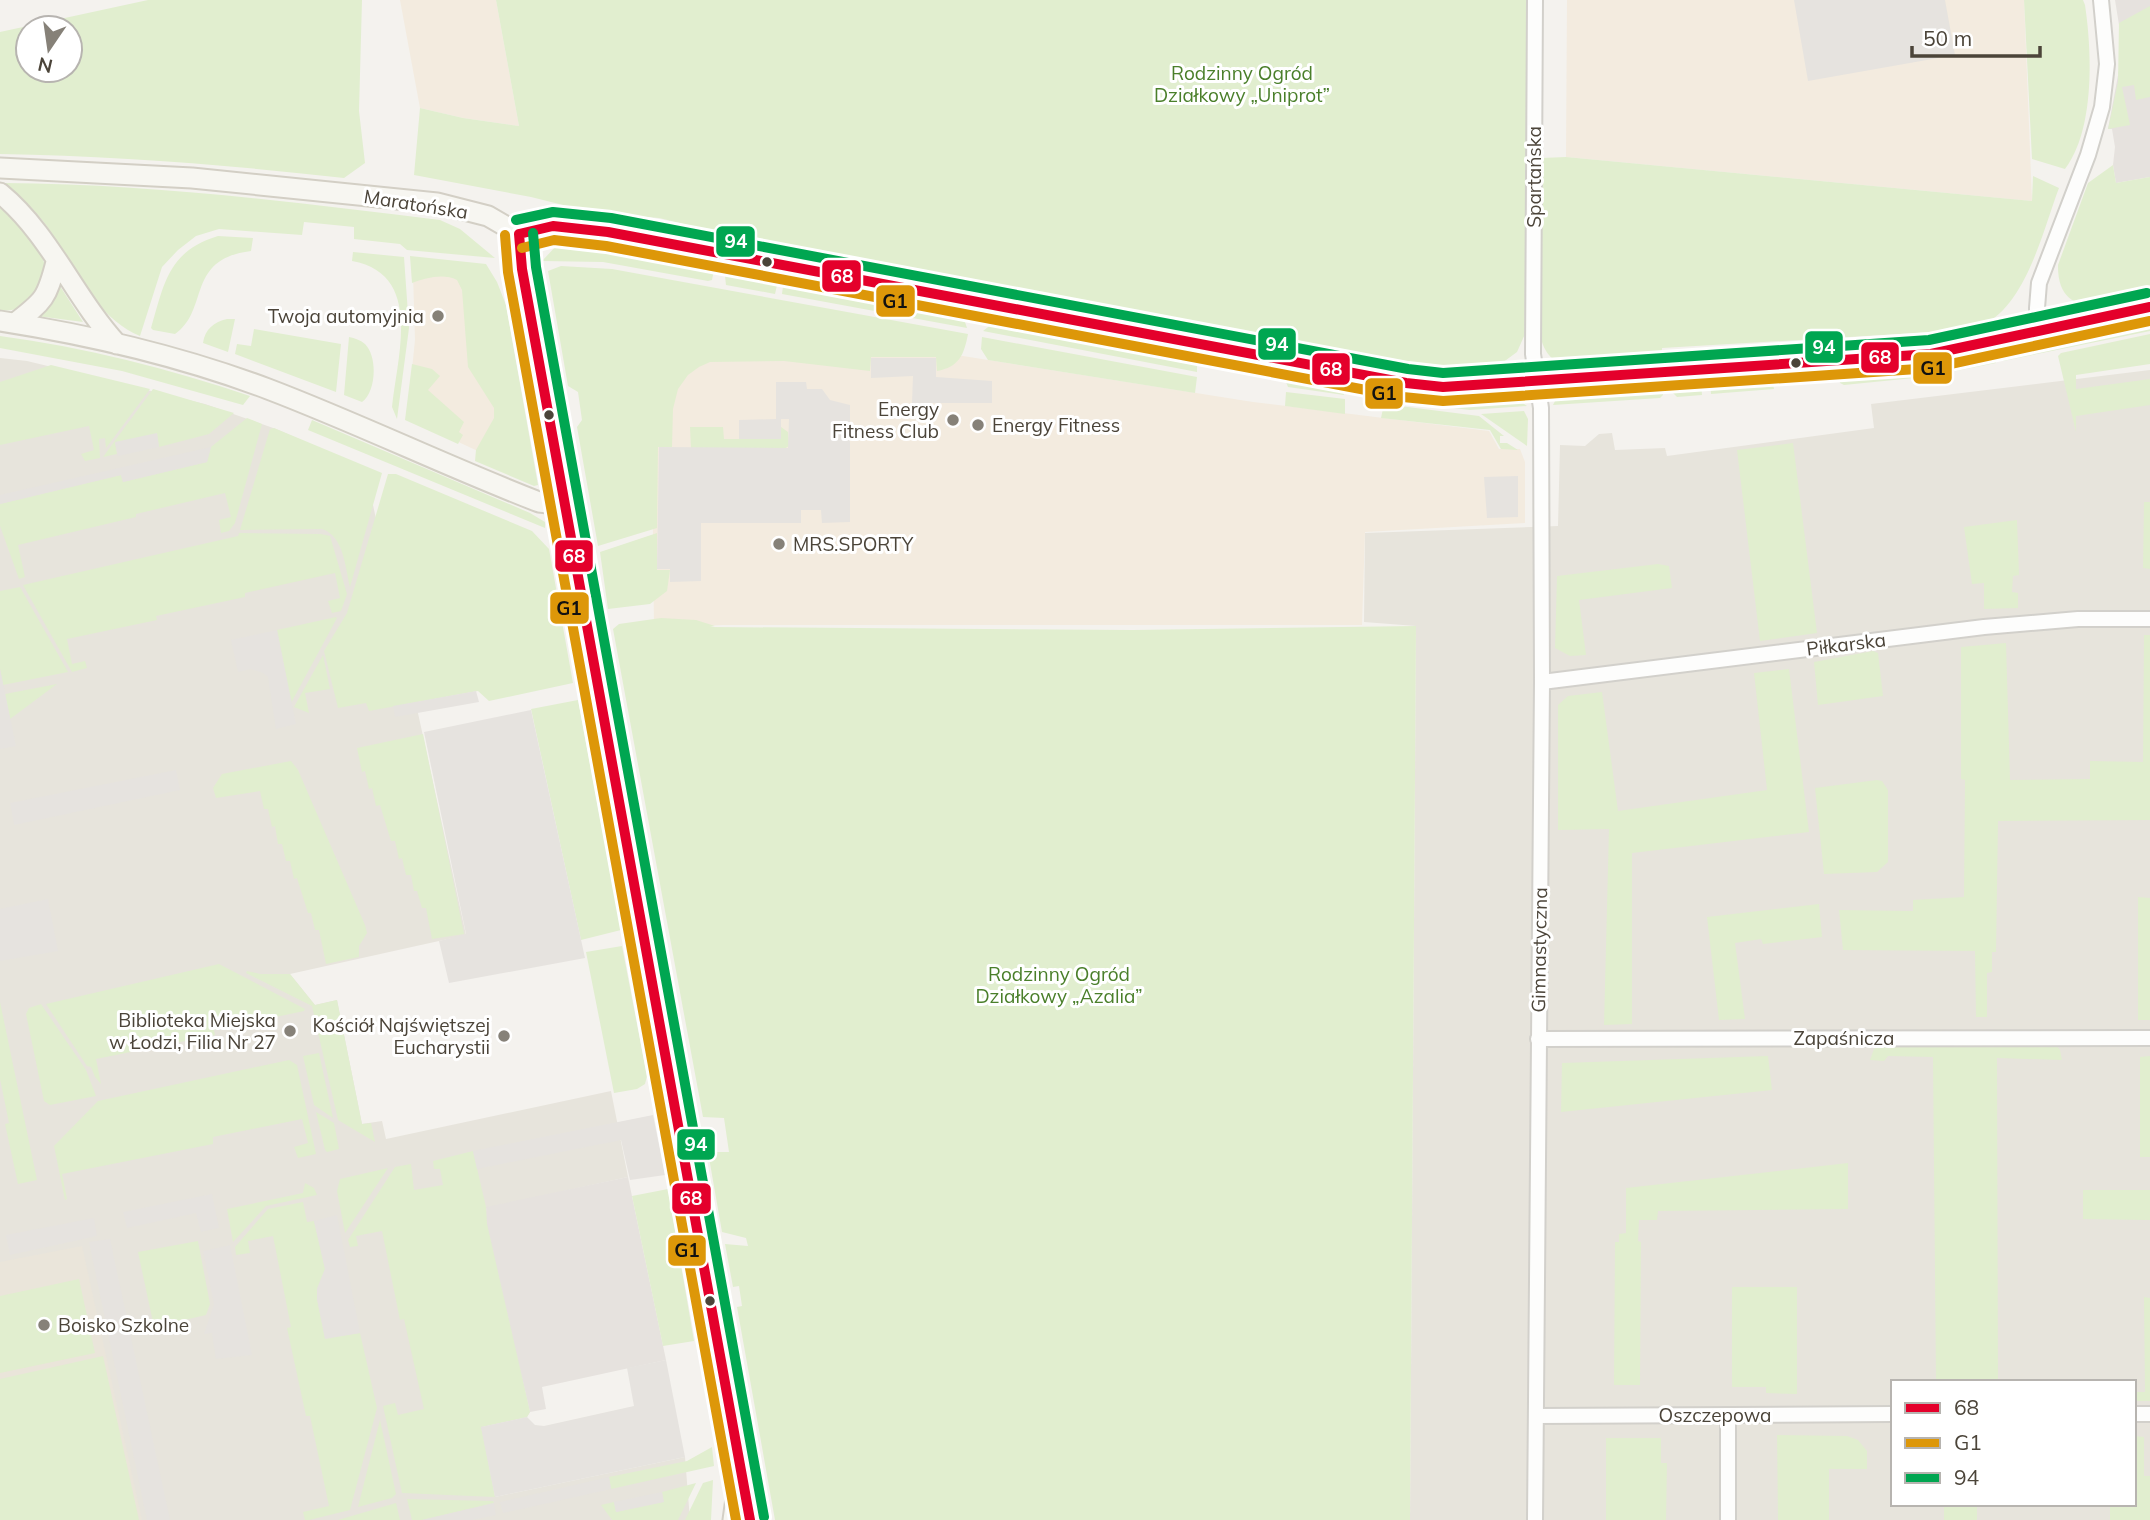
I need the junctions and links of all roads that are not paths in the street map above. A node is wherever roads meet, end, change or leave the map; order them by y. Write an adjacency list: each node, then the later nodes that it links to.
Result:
1 (1535, 0): 11 (street, Spartańska)
2 (2101, 0): 9 (street)
3 (0, 169): 5 (street, Maratońska)
4 (0, 193): 6 (street)
5 (519, 234): 11 (street); 12 (street)
6 (56, 262): 8 (street); 10 (street)
7 (2150, 307): 9 (street)
8 (8, 322): 10 (street)
9 (2038, 333): 11 (street)
10 (118, 345): 12 (street)
11 (1538, 380): 14 (street, Gimnastyczna)
12 (566, 505): 20 (street)
13 (2150, 619): 14 (street, Piłkarska)
14 (1542, 682): 16 (street, Gimnastyczna)
15 (2150, 1038): 16 (street, Zapaśnicza)
16 (1538, 1040): 19 (street, Gimnastyczna)
17 (1891, 1414): 18 (street, Oszczepowa)
18 (1728, 1415): 19 (street, Oszczepowa); 24 (street)
19 (1536, 1416): 23 (street, Gimnastyczna)
20 (740, 1465): 21 (street); 22 (street)
21 (733, 1520)
22 (750, 1520)
23 (1535, 1520)
24 (1728, 1520)

